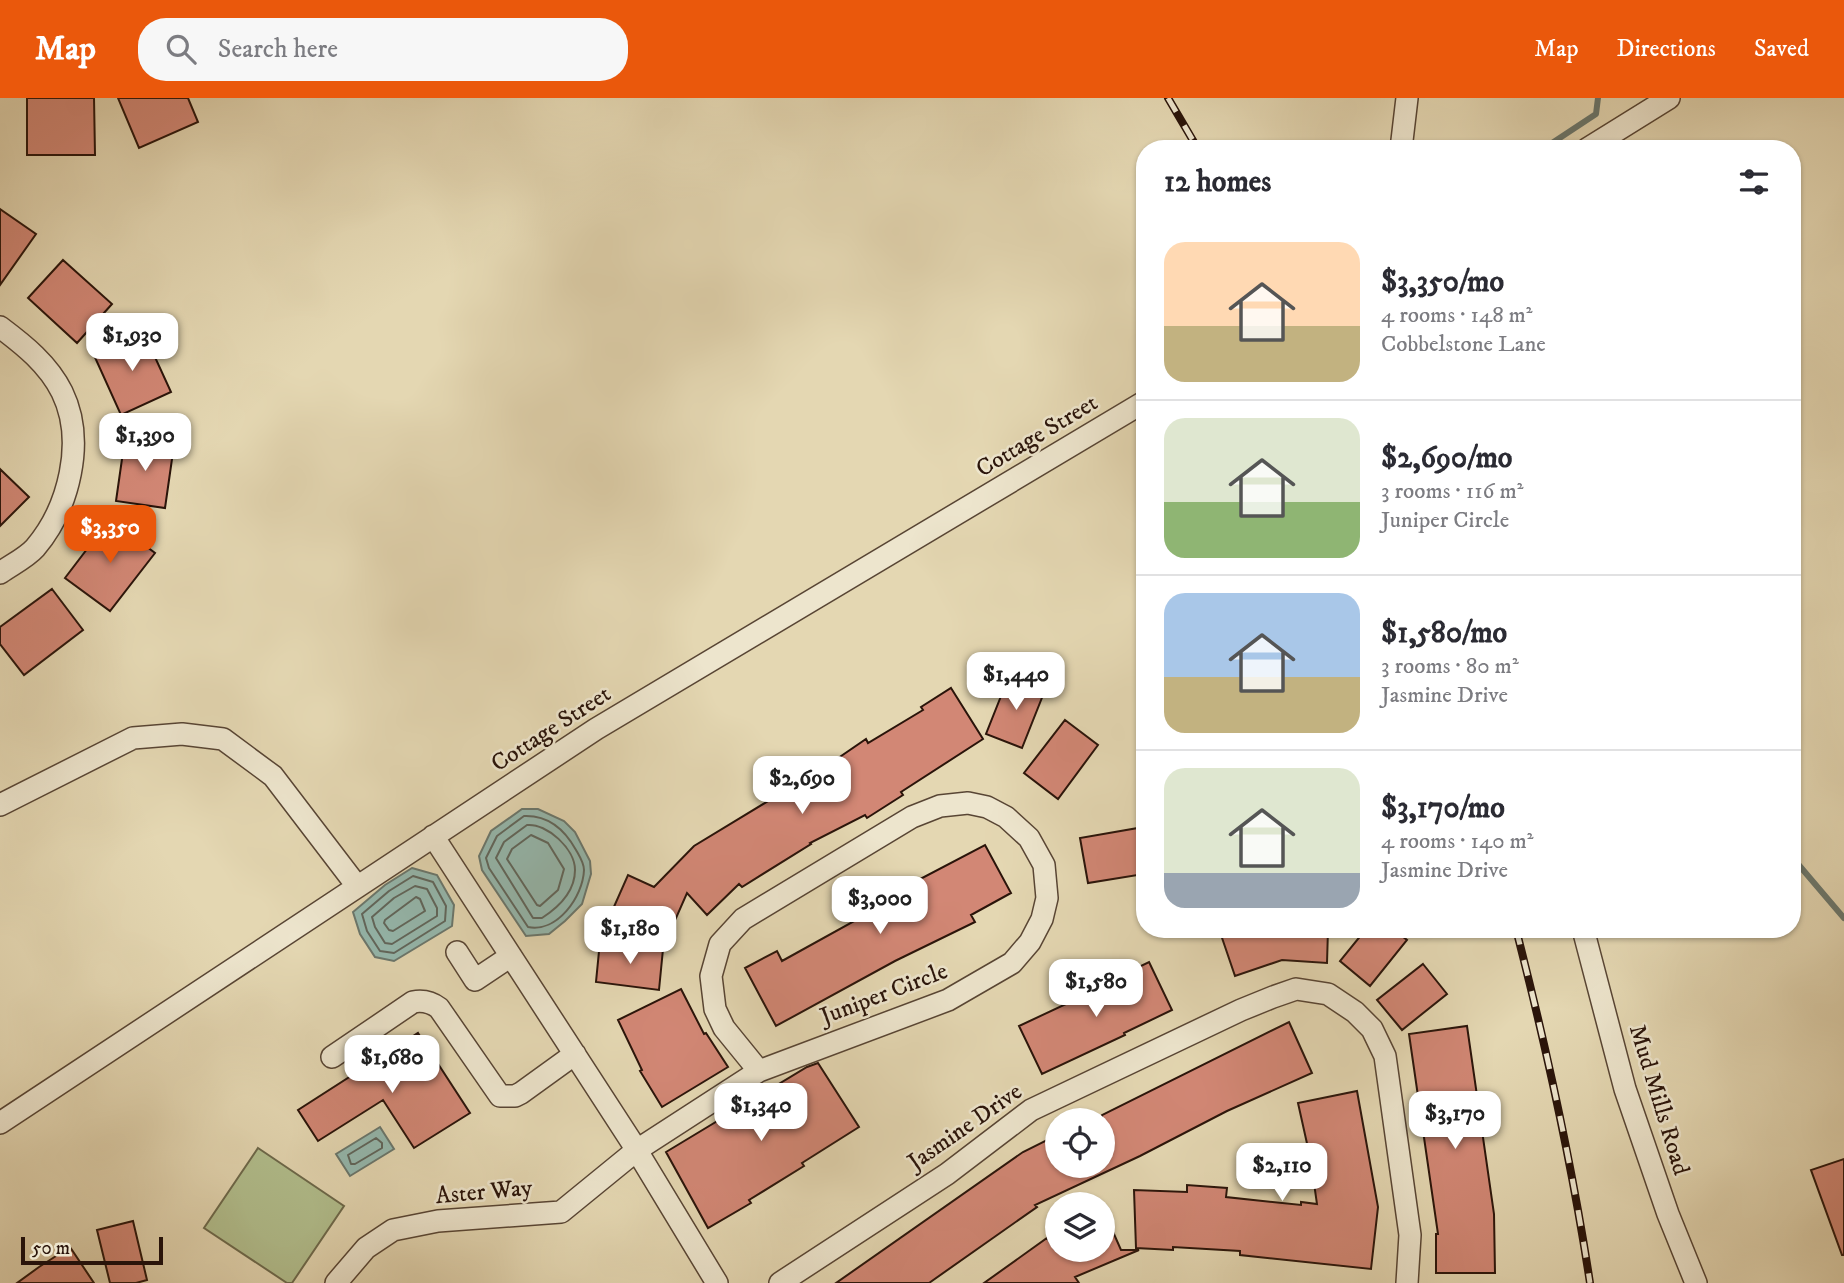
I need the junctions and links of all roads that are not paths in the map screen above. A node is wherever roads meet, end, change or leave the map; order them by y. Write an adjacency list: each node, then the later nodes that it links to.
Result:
1 (1407, 98): 3 (street)
2 (1669, 98): 4 (street)
3 (1402, 140)
4 (1601, 140)
5 (0, 327): 7 (street)
6 (1136, 407): 9 (street, Cottage Street)
7 (0, 573)
8 (0, 805): 10 (street)
9 (433, 836): 10 (street, Cottage Street); 13 (street)
10 (357, 886): 17 (street, Cottage Street)
11 (1585, 938): 23 (street, Mud Mills Road)
12 (457, 952): 13 (street)
13 (511, 956): 14 (street)
14 (575, 1054): 15 (street); 18 (street)
15 (332, 1056)
16 (759, 1071): 16 (street, Juniper Circle); 18 (street, Juniper Circle)
17 (0, 1123)
18 (637, 1150): 19 (street, Aster Way); 20 (street)
19 (337, 1283)
20 (717, 1283)
21 (780, 1283): 22 (street, Jasmine Drive)
22 (1407, 1283)
23 (1696, 1283)

